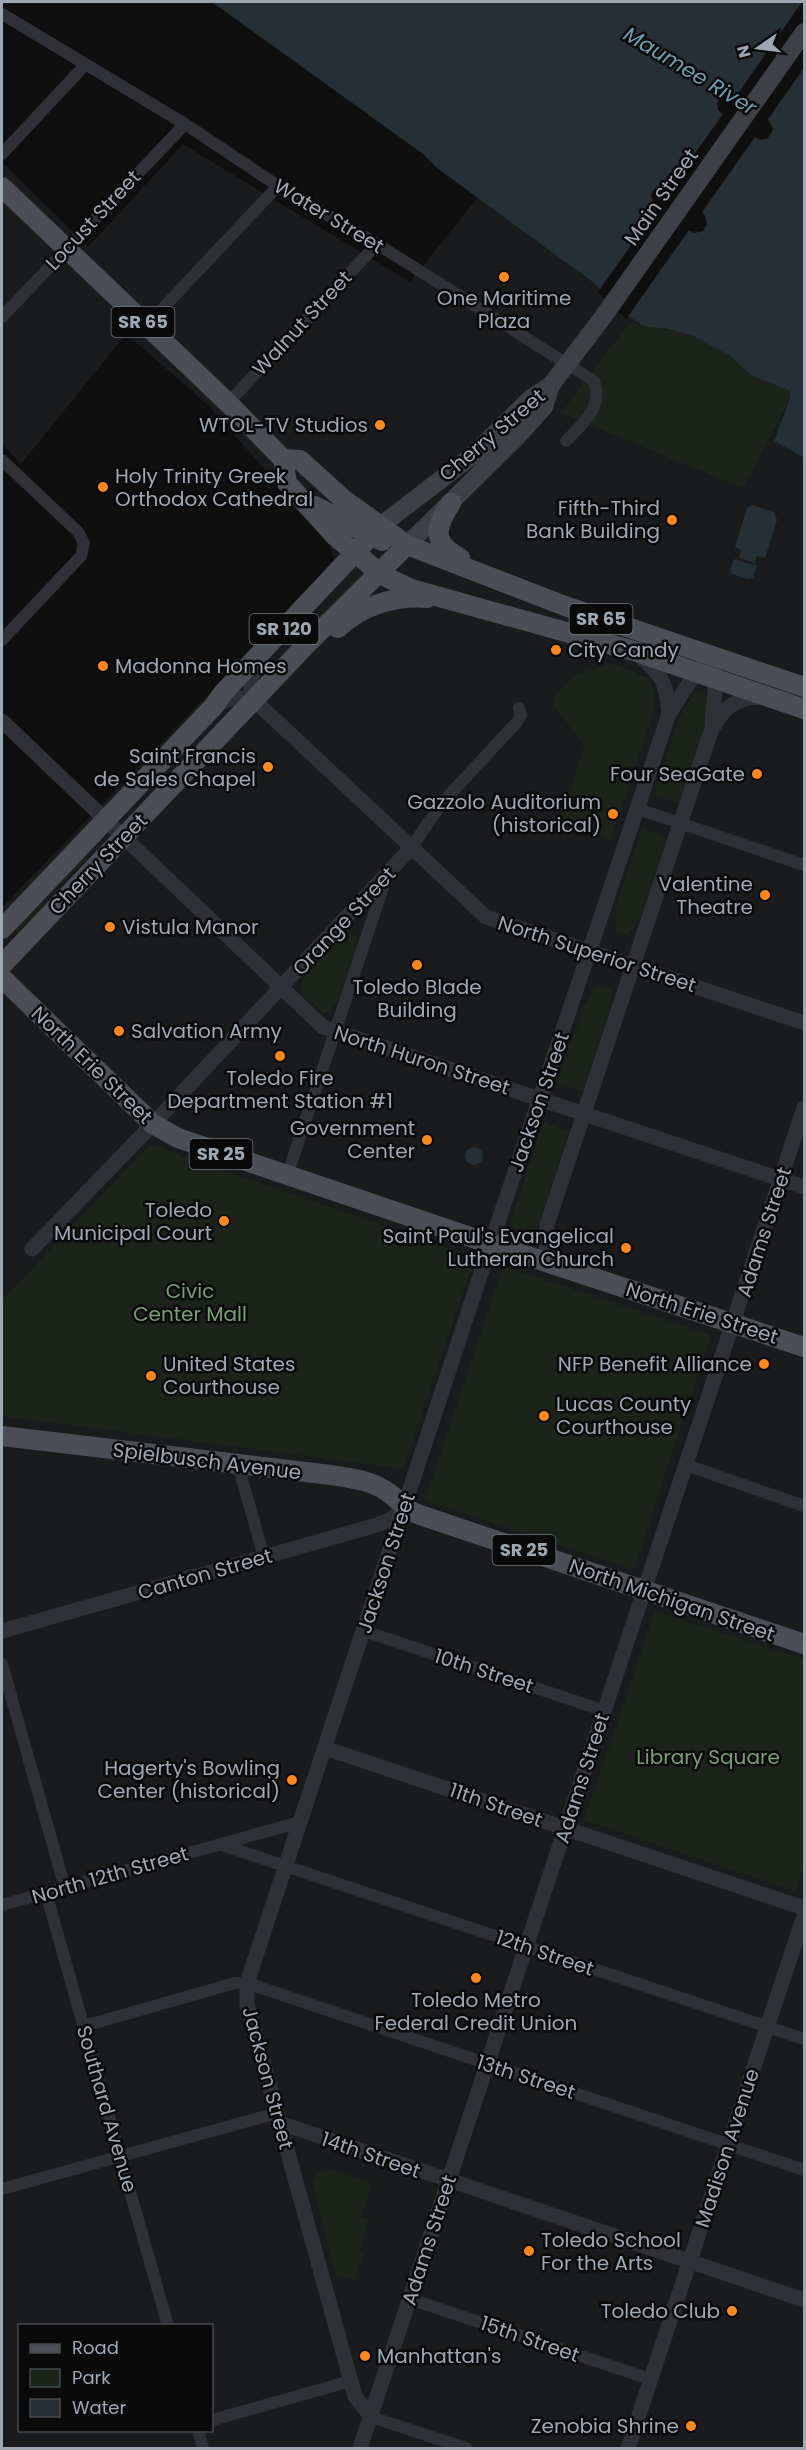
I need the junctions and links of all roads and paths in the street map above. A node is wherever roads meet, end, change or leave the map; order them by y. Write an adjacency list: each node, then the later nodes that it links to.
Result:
1 (2, 14): 3 (street, Water Street)
2 (804, 32): 12 (main road, Main Street)
3 (85, 65): 4 (street, Water Street); 5 (street)
4 (185, 124): 6 (street, Water Street); 9 (street, Locust Street)
5 (2, 153)
6 (278, 186): 8 (street, Water Street); 11 (street)
7 (2, 187): 9 (main road, SR 65)
8 (377, 244): 13 (street, Walnut Street); 14 (street, Water Street)
9 (66, 249): 10 (street, Locust Street); 11 (main road, SR 65)
10 (2, 317)
11 (147, 325): 13 (main road, SR 65)
12 (551, 385): 18 (main road, Cherry Street); 19 (main road, Cherry Street)
13 (228, 402): 15 (main road, SR 65)
14 (567, 441)
15 (283, 459): 17 (main road, SR 65); 19 (main road, SR 65)
16 (2, 460): 25 (street)
17 (298, 496): 19 (main road); 21 (main road, SR 65)
18 (451, 502): 20 (main road, Cherry Street); 23 (main road)
19 (375, 531): 20 (main road, SR 65); 21 (main road, Cherry Street / SR 120)
20 (407, 545): 22 (main road, Cherry Street / SR 120); 23 (main road, SR 65)
21 (355, 553): 22 (main road, SR 65); 28 (main road, Cherry Street / SR 120)
22 (379, 573): 24 (main road, SR 65); 29 (main road, Cherry Street / SR 120)
23 (490, 577): 27 (main road, SR 65)
24 (459, 601): 26 (main road, SR 65); 29 (main road)
25 (2, 640)
26 (634, 651): 30 (main road, SR 65); 37 (street, Jackson Street)
27 (713, 657): 30 (street); 31 (main road, SR 65)
28 (255, 659): 33 (street); 34 (main road, Cherry Street / SR 120)
29 (291, 664): 33 (main road, Cherry Street / SR 120)
30 (705, 675): 32 (main road, SR 65); 37 (street, Jackson Street); 39 (street)
31 (804, 687)
32 (769, 697): 36 (main road, SR 65); 39 (street)
33 (254, 700): 34 (street); 43 (main road, Cherry Street / SR 120); 44 (street, North Superior Street)
34 (214, 706): 41 (main road, Cherry Street / SR 120)
35 (519, 708): 44 (street, Orange Street)
36 (804, 709)
37 (669, 714): 40 (street, Jackson Street)
38 (2, 721): 41 (street, North Huron Street)
39 (710, 734): 42 (street)
40 (638, 809): 42 (street); 48 (street, Jackson Street)
41 (105, 820): 43 (street, North Huron Street); 47 (main road, Cherry Street / SR 120)
42 (681, 823): 45 (street); 50 (street)
43 (123, 837): 49 (main road, Cherry Street / SR 120); 52 (street, North Huron Street)
44 (411, 848): 46 (street, Orange Street); 48 (street, North Superior Street)
45 (804, 865)
46 (388, 874): 52 (street, Orange Street); 54 (street)
47 (2, 929)
48 (590, 951): 50 (street, North Superior Street); 55 (street, Jackson Street)
49 (2, 965)
50 (633, 966): 53 (street, North Superior Street); 57 (street)
51 (2, 978): 58 (main road, North Erie Street / SR 25)
52 (281, 988): 54 (street, North Huron Street); 58 (street, Orange Street)
53 (804, 1023)
54 (335, 1032): 55 (street, North Huron Street); 59 (street)
55 (540, 1098): 57 (street, North Huron Street); 62 (street, Jackson Street)
56 (804, 1108): 60 (street, Adams Street)
57 (584, 1113): 60 (street, North Huron Street); 64 (street)
58 (153, 1124): 59 (main road, North Erie Street / SR 25); 63 (street, Orange Street)
59 (287, 1176): 62 (main road, North Erie Street / SR 25)
60 (781, 1179): 61 (street, North Huron Street); 65 (street, Adams Street)
61 (804, 1187)
62 (491, 1245): 64 (main road, North Erie Street / SR 25); 71 (street, Jackson Street)
63 (32, 1249)
64 (549, 1263): 65 (main road, North Erie Street / SR 25)
65 (734, 1323): 66 (main road, North Erie Street / SR 25); 69 (street, Adams Street)
66 (804, 1347)
67 (2, 1436): 68 (main road, Spielbusch Avenue / SR 25)
68 (238, 1465): 71 (main road, Spielbusch Avenue / SR 25); 72 (street)
69 (686, 1466): 70 (street); 73 (street, Adams Street)
70 (804, 1506)
71 (404, 1508): 72 (street, Canton Street); 73 (main road, North Michigan Street / SR 25); 75 (street, Jackson Street)
72 (264, 1557): 74 (street, Canton Street)
73 (645, 1590): 76 (main road, North Michigan Street / SR 25); 78 (street, Adams Street)
74 (2, 1631)
75 (364, 1631): 78 (street, 10th Street); 79 (street, Jackson Street)
76 (804, 1644)
77 (2, 1664): 84 (street)
78 (605, 1711): 81 (street, Adams Street)
79 (325, 1748): 80 (street, Jackson Street); 81 (street, 11th Street)
80 (300, 1822): 82 (street, North 12th Street); 83 (street, Jackson Street)
81 (565, 1828): 87 (street, 11th Street); 89 (street, Adams Street)
82 (219, 1844): 83 (street); 84 (street, North 12th Street)
83 (285, 1867): 89 (street, 12th Street); 90 (street, Jackson Street)
84 (65, 1888): 85 (street, North 12th Street)
85 (46, 1893): 86 (street, North 12th Street); 91 (street, Southard Avenue)
86 (2, 1905)
87 (804, 1908)
88 (804, 1916): 92 (street, Madison Avenue)
89 (526, 1946): 92 (street, 12th Street); 94 (street, Adams Street)
90 (247, 1983): 91 (street); 94 (street, 13th Street); 95 (street, Jackson Street)
91 (84, 2026): 97 (street, Southard Avenue)
92 (768, 2027): 93 (street, 12th Street); 96 (street, Madison Avenue)
93 (804, 2039)
94 (488, 2064): 96 (street, 13th Street); 99 (street, Adams Street)
95 (279, 2118): 97 (street); 99 (street, 14th Street); 106 (street, Jackson Street)
96 (729, 2144): 98 (street, 13th Street); 101 (street, Madison Avenue)
97 (120, 2155): 100 (street); 104 (street, Southard Avenue)
98 (804, 2170)
99 (448, 2182): 101 (street, 14th Street); 102 (street, Adams Street)
100 (2, 2189)
101 (690, 2261): 103 (street, 14th Street); 105 (street, Madison Avenue)
102 (410, 2298): 105 (street, 15th Street); 107 (street, Adams Street)
103 (804, 2300)
104 (168, 2324)
105 (650, 2379): 113 (street, Madison Avenue)
106 (351, 2381): 107 (street, Jackson Street); 108 (street)
107 (371, 2417): 111 (street, Adams Street); 112 (street)
108 (213, 2420)
109 (199, 2432): 110 (street)
110 (203, 2448)
111 (360, 2448)
112 (466, 2448)
113 (628, 2448)

